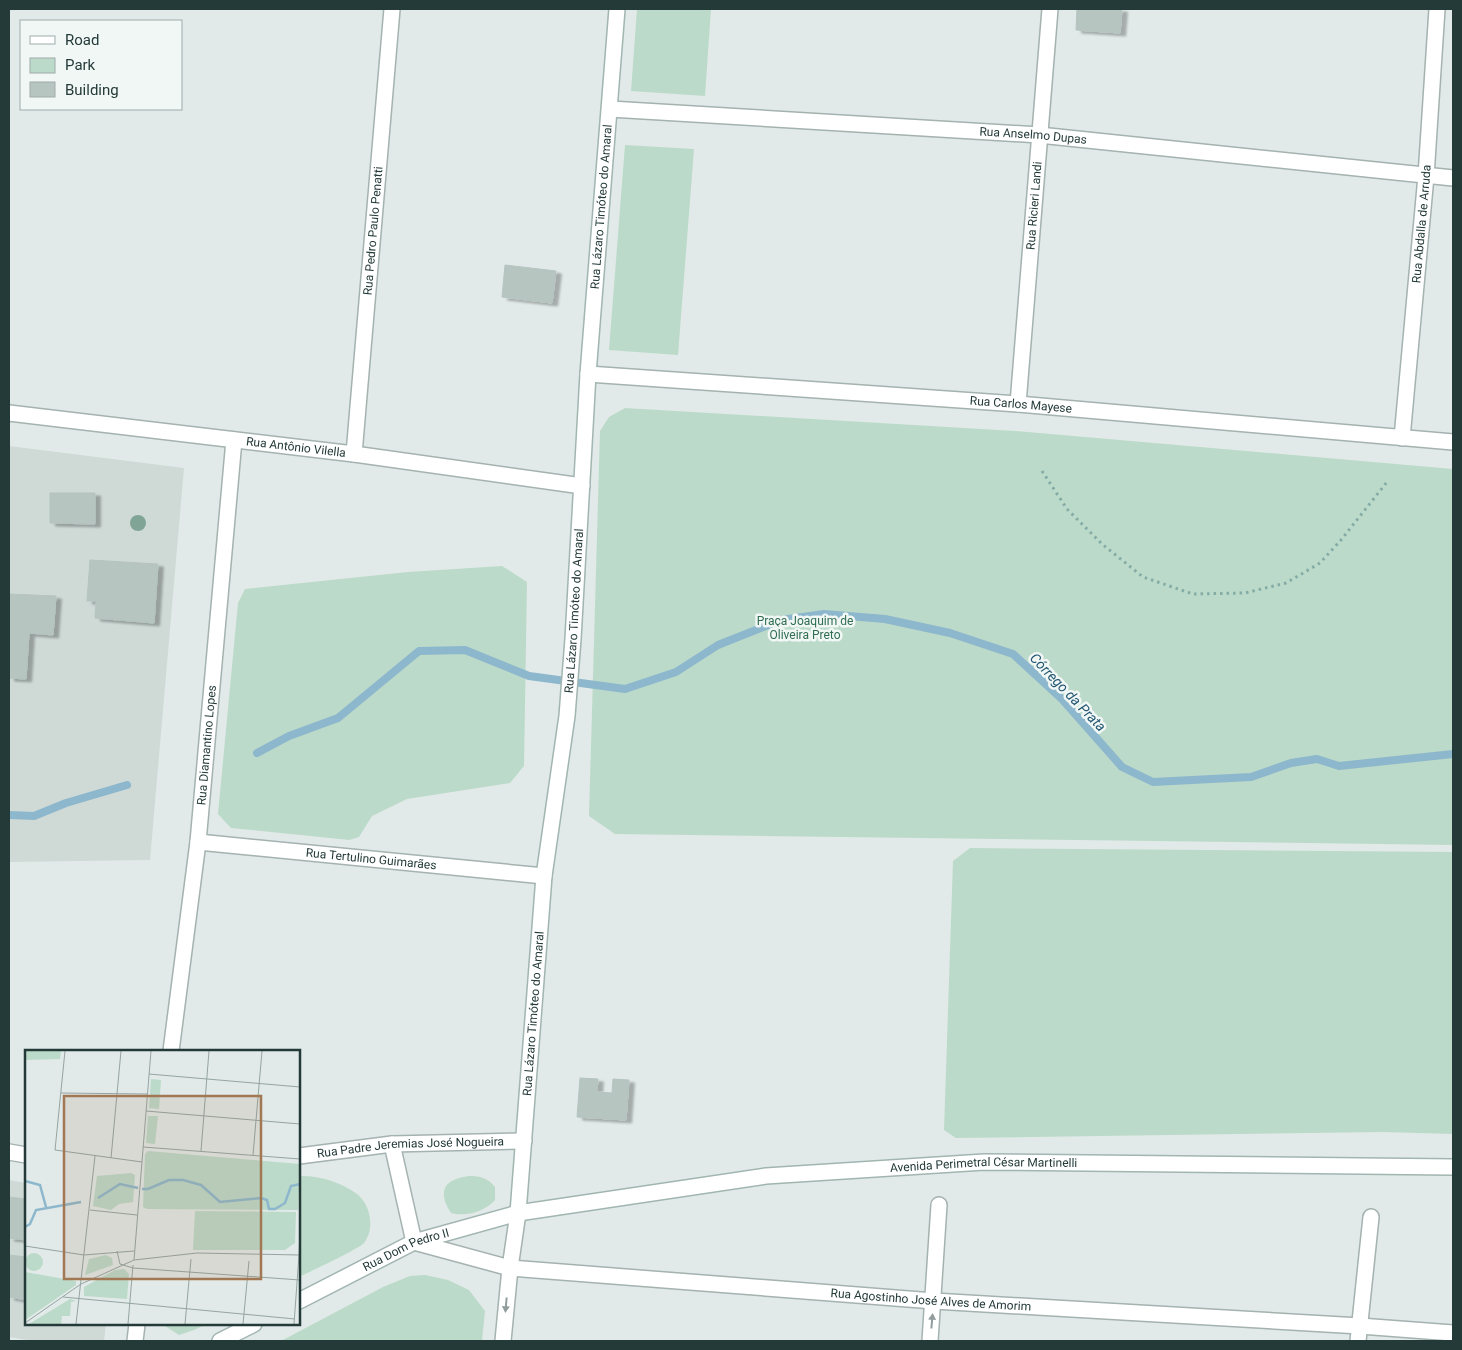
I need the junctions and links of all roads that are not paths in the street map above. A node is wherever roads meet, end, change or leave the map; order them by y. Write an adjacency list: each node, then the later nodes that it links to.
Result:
1 (392, 9): 15 (street, Rua Pedro Paulo Penatti)
2 (617, 9): 5 (street, Rua Lázaro Timóteo do Amaral)
3 (1050, 9): 6 (street, Rua Ricieri Landi)
4 (1437, 9): 7 (street, Rua Abdalla de Arruda)
5 (610, 110): 6 (street, Rua Anselmo Dupas); 9 (street, Rua Lázaro Timóteo do Amaral)
6 (1039, 135): 7 (street, Rua Anselmo Dupas); 10 (street, Rua Ricieri Landi)
7 (1426, 176): 8 (street, Rua Anselmo Dupas); 12 (street, Rua Abdalla de Arruda)
8 (1453, 178)
9 (588, 374): 10 (street, Rua Carlos Mayese); 16 (street, Rua Lázaro Timóteo do Amaral)
10 (1018, 404): 12 (street, Rua Carlos Mayese)
11 (9, 413): 13 (street, Rua Antônio Vilella)
12 (1402, 438): 14 (street, Rua Carlos Mayese)
13 (234, 440): 15 (street, Rua Antônio Vilella); 17 (street, Rua Diamantino Lopes)
14 (1453, 442)
15 (354, 454): 16 (street, Rua Antônio Vilella)
16 (582, 486): 18 (street, Rua Lázaro Timóteo do Amaral)
17 (198, 842): 18 (street, Rua Tertulino Guimarães); 19 (street, Rua Diamantino Lopes)
18 (544, 876): 20 (street, Rua Lázaro Timóteo do Amaral)
19 (171, 1050)
20 (524, 1141): 21 (street, Rua Padre Jeremias José Nogueira); 27 (street, Rua Lázaro Timóteo do Amaral)
21 (392, 1144): 24 (street, Rua Padre Jeremias José Nogueira); 29 (street)
22 (9, 1152): 23 (street)
23 (25, 1155)
24 (300, 1156)
25 (1453, 1167): 27 (street, Avenida Perimetral César Martinelli)
26 (939, 1205): 32 (street)
27 (518, 1212): 29 (street, Rua Dom Pedro II); 30 (street, Rua Lázaro Timóteo do Amaral)
28 (1371, 1217): 35 (street)
29 (414, 1242): 30 (street, Rua Agostinho José Alves de Amorim); 31 (street, Rua Dom Pedro II)
30 (510, 1268): 32 (street, Rua Agostinho José Alves de Amorim); 39 (street, Rua Lázaro Timóteo do Amaral, one-way to 39)
31 (300, 1300)
32 (934, 1301): 35 (street, Rua Agostinho José Alves de Amorim); 40 (street, one-way to 32)
33 (137, 1325): 37 (street)
34 (252, 1325): 38 (street)
35 (1360, 1326): 36 (street, Rua Agostinho José Alves de Amorim); 41 (street)
36 (1453, 1333)
37 (135, 1341)
38 (220, 1341)
39 (503, 1341)
40 (930, 1341)
41 (1358, 1341)

